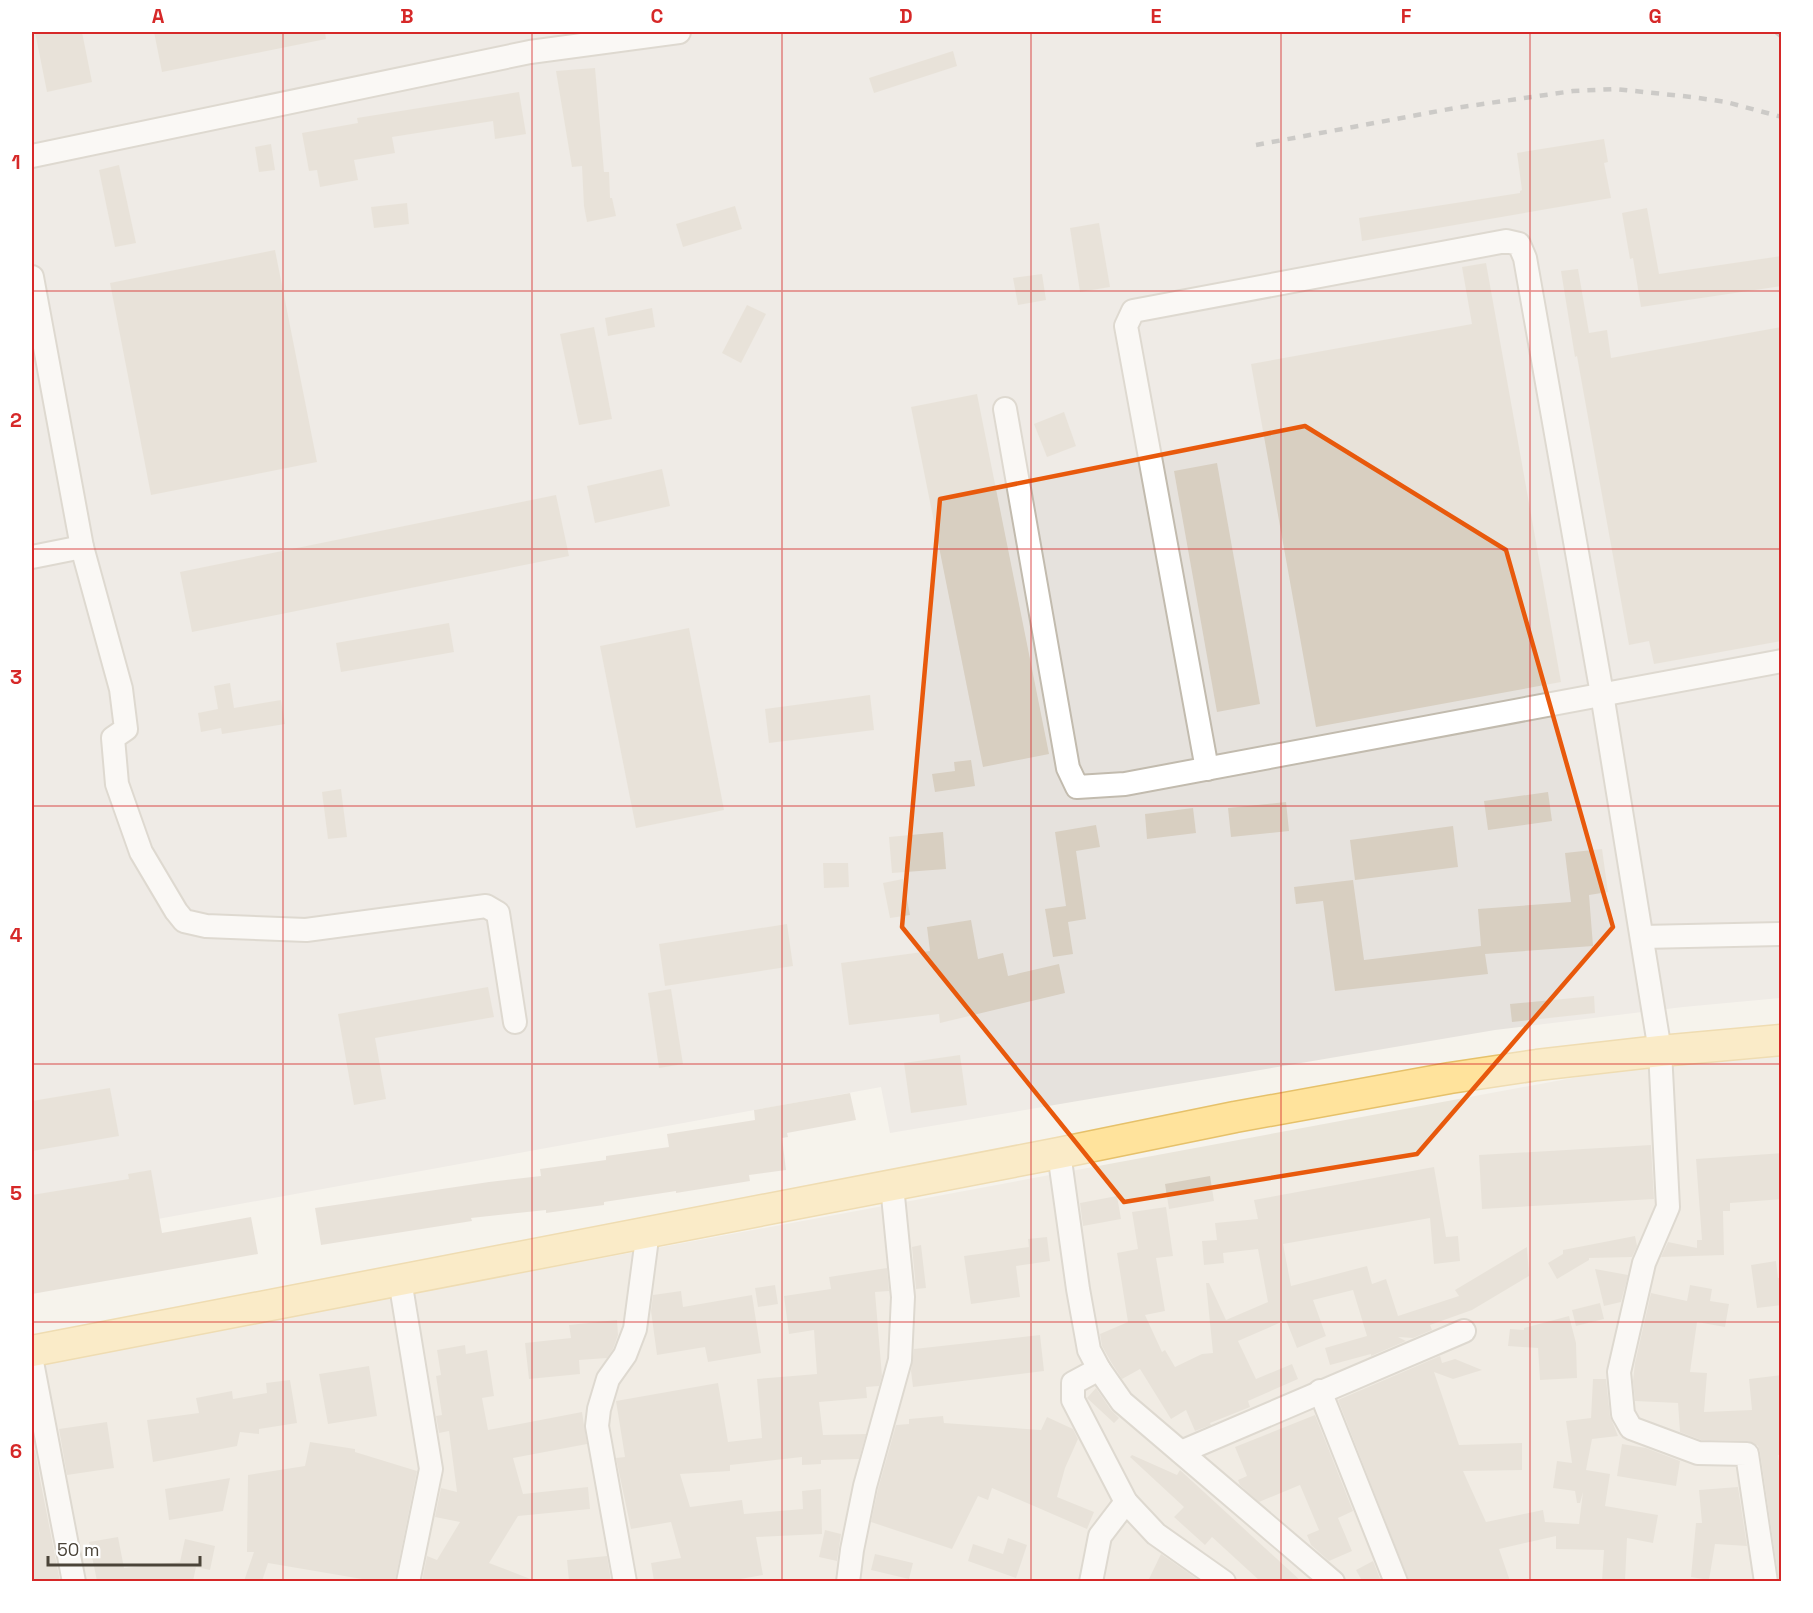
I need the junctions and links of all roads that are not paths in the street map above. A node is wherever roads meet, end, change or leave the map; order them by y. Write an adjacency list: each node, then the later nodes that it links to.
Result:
1 (679, 32): 2 (street)
2 (32, 156)
3 (32, 277): 5 (street)
4 (1005, 409): 9 (street)
5 (82, 547): 6 (street); 12 (street)
6 (32, 557)
7 (1782, 661): 8 (street)
8 (1602, 694): 9 (street); 9 (street); 11 (street)
9 (1207, 769)
10 (1782, 934): 11 (street)
11 (1642, 937): 14 (street)
12 (515, 1022)
13 (1782, 1041): 14 (main road)
14 (1660, 1051): 15 (main road); 34 (street)
15 (1059, 1153): 16 (main road); 22 (street)
16 (892, 1186): 17 (main road); 29 (street)
17 (648, 1231): 18 (main road); 28 (street)
18 (400, 1280): 20 (main road); 27 (street)
19 (1464, 1331): 23 (street)
20 (32, 1351)
21 (32, 1362): 26 (street)
22 (1099, 1369): 24 (street); 25 (street)
23 (1320, 1391): 24 (street); 33 (street)
24 (1181, 1452): 32 (street)
25 (1126, 1502): 30 (street); 31 (street)
26 (74, 1581)
27 (408, 1581)
28 (625, 1581)
29 (848, 1581)
30 (1091, 1581)
31 (1224, 1581)
32 (1333, 1581)
33 (1395, 1581)
34 (1766, 1581)

